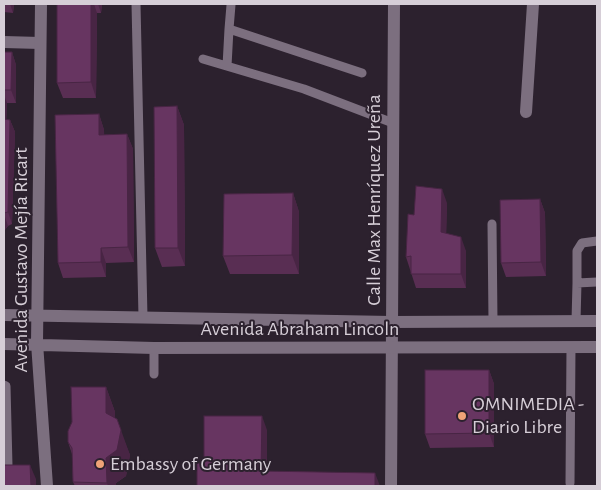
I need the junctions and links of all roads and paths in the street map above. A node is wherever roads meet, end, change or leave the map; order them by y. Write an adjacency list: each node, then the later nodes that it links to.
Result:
1 (41, 4): 8 (main road, Avenida Gustavo Mejía Ricart)
2 (136, 4): 20 (lane)
3 (394, 4): 13 (main road, Calle Max Henríquez Ureña)
4 (533, 4): 12 (main road)
5 (230, 5): 6 (lane)
6 (229, 29): 10 (lane); 11 (lane)
7 (4, 42): 8 (main road)
8 (40, 43): 18 (main road, Avenida Gustavo Mejía Ricart)
9 (203, 59): 10 (lane)
10 (226, 66): 13 (lane)
11 (362, 73)
12 (526, 112)
13 (393, 123): 24 (main road, Calle Max Henríquez Ureña)
14 (492, 224): 21 (lane)
15 (597, 241): 17 (lane)
16 (597, 282): 17 (lane)
17 (577, 283): 22 (lane)
18 (38, 314): 19 (main road, Avenida Abraham Lincoln); 20 (main road, Avenida Abraham Lincoln); 25 (main road, Avenida Gustavo Mejía Ricart)
19 (4, 315)
20 (143, 316): 24 (main road, Avenida Abraham Lincoln)
21 (492, 321): 22 (main road, Avenida Abraham Lincoln); 24 (main road, Avenida Abraham Lincoln)
22 (576, 321): 23 (main road, Avenida Abraham Lincoln)
23 (597, 321)
24 (391, 322): 27 (main road, Calle Max Henríquez Ureña)
25 (37, 343): 26 (main road, Avenida Abraham Lincoln); 30 (main road, Avenida Abraham Lincoln); 35 (main road, Avenida Gustavo Mejía Ricart)
26 (4, 344)
27 (391, 347): 28 (main road, Avenida Abraham Lincoln); 30 (main road, Avenida Abraham Lincoln); 36 (main road, Calle Max Henríquez Ureña)
28 (571, 347): 29 (main road, Avenida Abraham Lincoln); 34 (lane)
29 (597, 347)
30 (154, 348): 31 (lane)
31 (154, 374)
32 (4, 385): 33 (lane)
33 (8, 466)
34 (570, 484)
35 (47, 486)
36 (391, 486)

